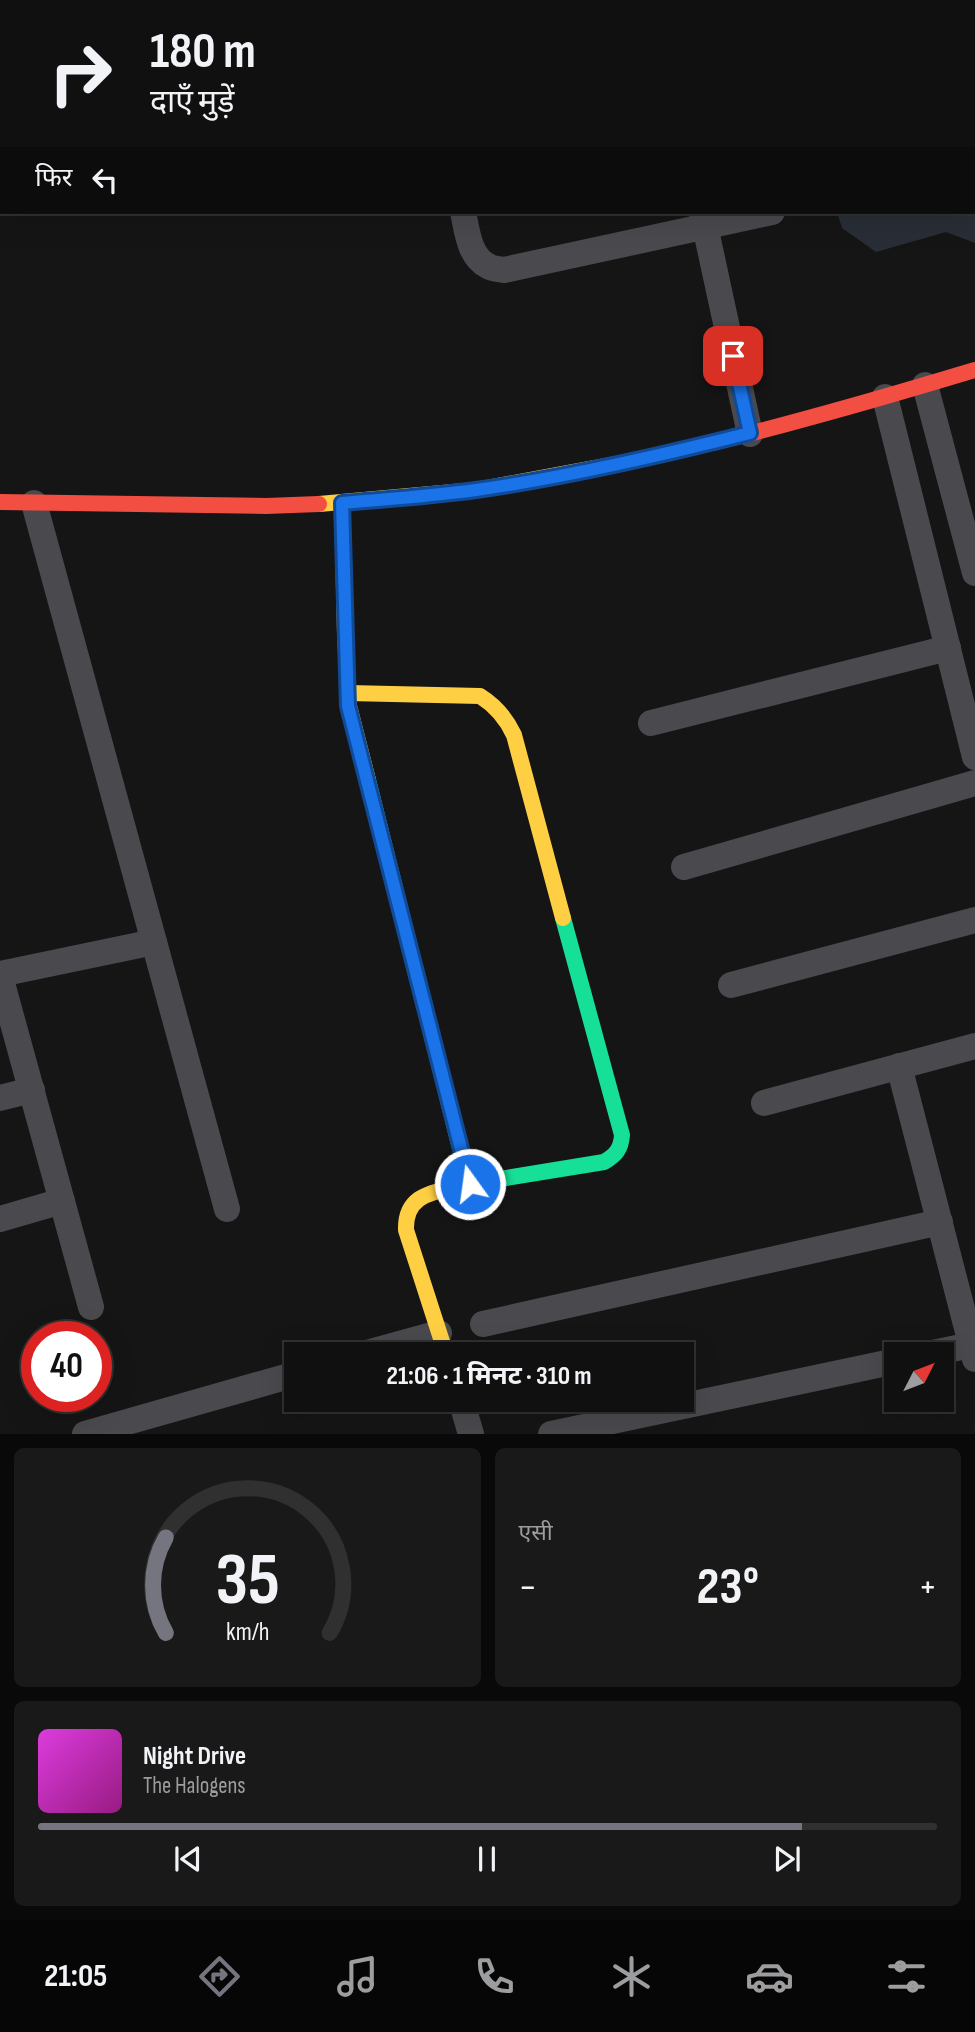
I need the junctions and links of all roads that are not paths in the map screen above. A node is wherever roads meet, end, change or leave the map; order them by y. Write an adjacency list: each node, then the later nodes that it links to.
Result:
1 (464, 214): 3 (street)
2 (755, 214): 3 (street)
3 (704, 220): 7 (street)
4 (975, 370): 5 (street)
5 (925, 385): 6 (street); 11 (street)
6 (885, 397): 7 (street); 12 (street)
7 (750, 433): 10 (street)
8 (0, 502): 9 (street)
9 (34, 503): 10 (street); 19 (street)
10 (342, 503): 13 (street)
11 (975, 573)
12 (948, 648): 14 (street); 15 (street)
13 (348, 693): 27 (street); 27 (street)
14 (651, 723)
15 (975, 757)
16 (975, 783): 17 (street)
17 (684, 867)
18 (975, 920): 21 (street)
19 (154, 942): 20 (street); 29 (street)
20 (1, 985): 24 (street)
21 (731, 985)
22 (975, 1046): 23 (street)
23 (900, 1066): 26 (street); 31 (street)
24 (32, 1090): 25 (street); 28 (street)
25 (0, 1098)
26 (764, 1103)
27 (470, 1184): 34 (street)
28 (62, 1201): 30 (street); 32 (street)
29 (227, 1209)
30 (0, 1219)
31 (940, 1222): 33 (street); 35 (street)
32 (91, 1307)
33 (483, 1324)
34 (442, 1342)
35 (973, 1352): 36 (street)
36 (954, 1353)
37 (884, 1364): 42 (street)
38 (284, 1377): 40 (street)
39 (465, 1412): 41 (street)
40 (85, 1433)
41 (471, 1433)
42 (551, 1433)

